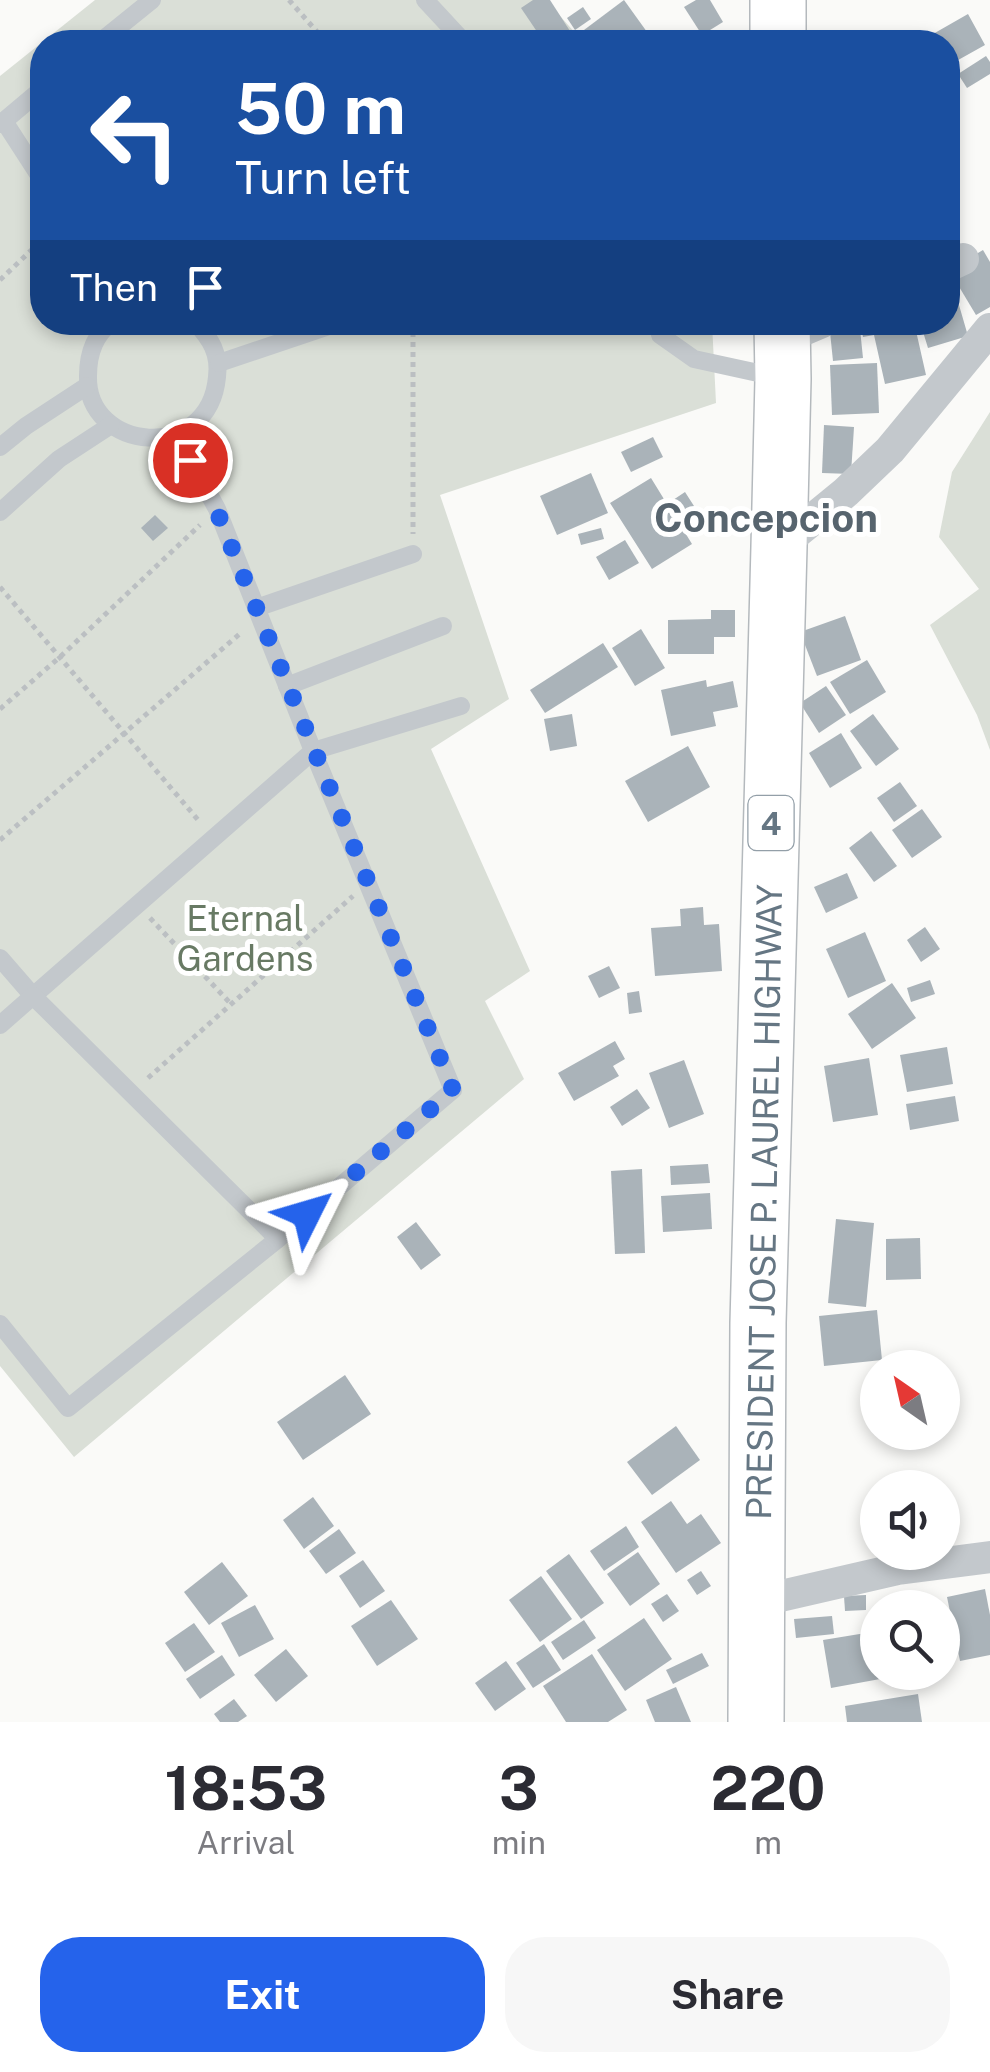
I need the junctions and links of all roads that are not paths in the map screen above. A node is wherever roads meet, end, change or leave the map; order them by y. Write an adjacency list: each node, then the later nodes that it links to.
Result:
1 (152, 0): 4 (lane)
2 (425, 0): 5 (lane)
3 (778, 0): 6 (highway)
4 (115, 30)
5 (453, 30)
6 (778, 30)
7 (30, 99): 8 (lane)
8 (2, 122): 9 (lane)
9 (30, 163)
10 (990, 329): 22 (street)
11 (99, 335): 17 (lane)
12 (206, 335): 16 (lane)
13 (302, 335): 16 (lane)
14 (660, 335): 15 (lane)
15 (792, 341): 22 (highway, PRESIDENT JOSE P. LAUREL HIGHWAY / 4)
16 (219, 362): 19 (lane)
17 (87, 386): 18 (lane); 20 (lane)
18 (110, 425): 19 (lane); 21 (lane)
19 (177, 435): 24 (lane)
20 (0, 447)
21 (0, 512)
22 (779, 547): 35 (highway, PRESIDENT JOSE P. LAUREL HIGHWAY / 4)
23 (413, 554): 24 (lane)
24 (258, 612): 26 (lane)
25 (443, 626): 26 (lane)
26 (288, 686): 28 (lane)
27 (461, 706): 28 (lane)
28 (313, 751): 30 (lane); 32 (lane)
29 (0, 958): 30 (lane)
30 (33, 996): 31 (lane); 32 (lane)
31 (0, 1025)
32 (278, 1239): 33 (lane)
33 (0, 1324)
34 (990, 1558): 35 (street)
35 (758, 1601): 36 (highway, PRESIDENT JOSE P. LAUREL HIGHWAY / 4)
36 (756, 1722)

